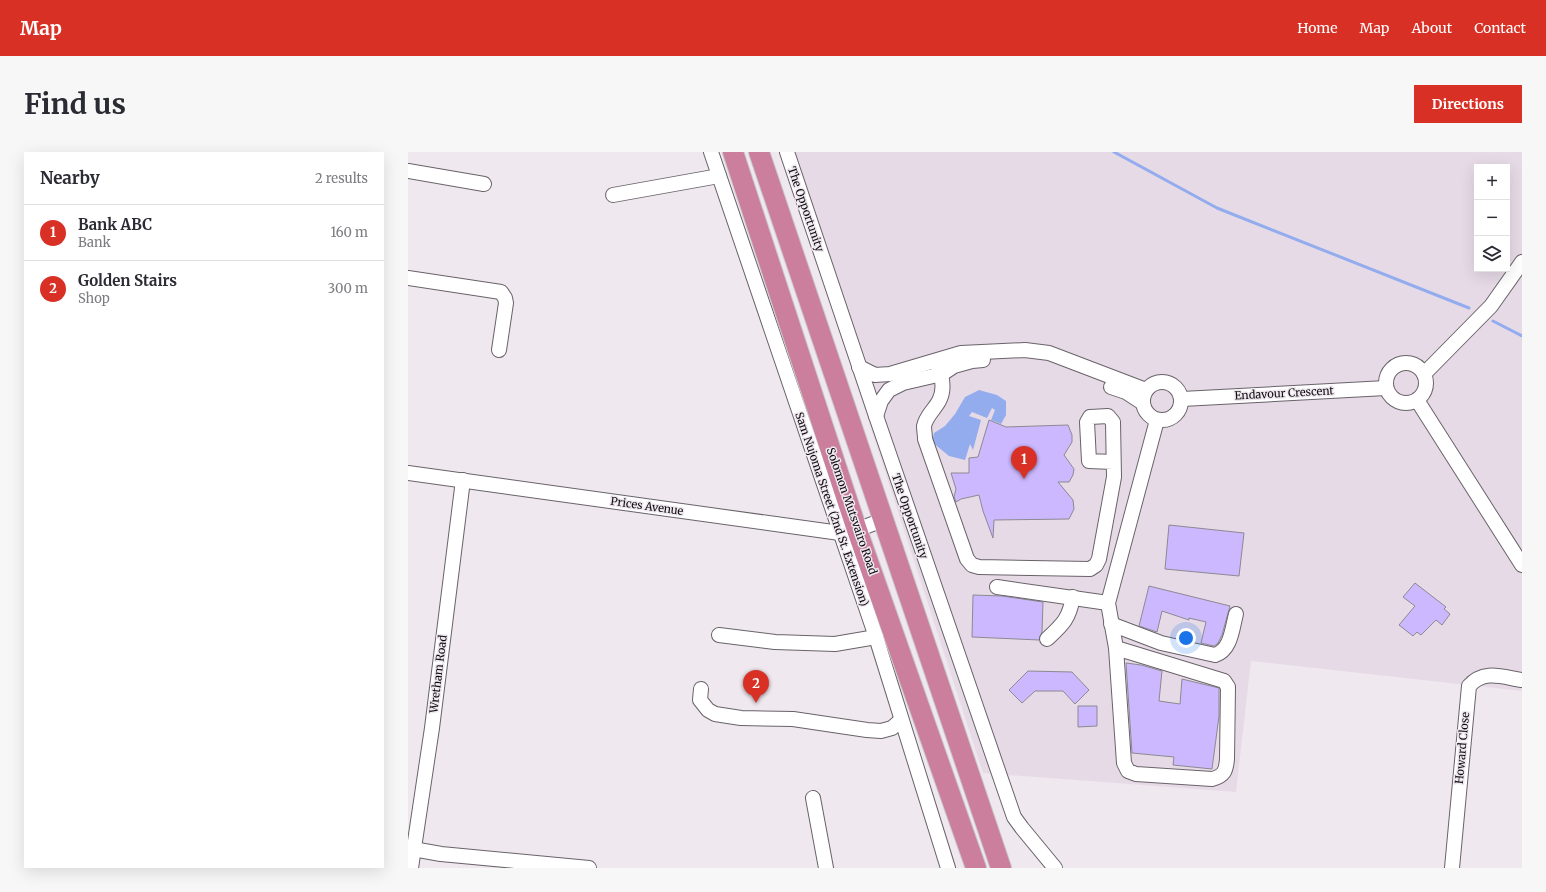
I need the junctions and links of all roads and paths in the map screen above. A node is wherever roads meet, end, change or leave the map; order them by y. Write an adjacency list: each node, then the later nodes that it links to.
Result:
1 (711, 152): 6 (street, Sam Nujoma Street (2nd St. Extension))
2 (733, 152): 25 (highway, Solomon Mutsvairo Road)
3 (759, 152): 24 (highway)
4 (787, 152): 12 (street, The Opportunity)
5 (408, 171): 7 (street)
6 (719, 176): 8 (street); 25 (street, Sam Nujoma Street (2nd St. Extension))
7 (484, 184)
8 (613, 195)
9 (1522, 262): 14 (street)
10 (408, 278): 11 (street)
11 (499, 350)
12 (859, 367): 13 (street); 19 (street, The Opportunity)
13 (939, 367): 16 (street); 19 (street); 21 (street)
14 (1424, 374): 15 (street); 18 (street)
15 (1386, 388): 17 (street, Endavour Crescent); 18 (street)
16 (1145, 396): 17 (street); 20 (street)
17 (1182, 399): 20 (street)
18 (1417, 400): 26 (street)
19 (876, 416): 48 (street, The Opportunity)
20 (1157, 420): 29 (street)
21 (1114, 462)
22 (408, 473): 23 (street, Prices Avenue)
23 (462, 480): 25 (street, Prices Avenue); 40 (street, Wretham Road)
24 (884, 519): 25 (street); 47 (highway)
25 (848, 532): 33 (street, Sam Nujoma Street (2nd St. Extension)); 46 (highway, Solomon Mutsvairo Road)
26 (1522, 565)
27 (997, 587): 28 (street)
28 (1073, 597): 29 (street); 34 (street)
29 (1108, 603): 31 (street)
30 (1236, 614): 31 (street)
31 (1111, 624): 35 (street)
32 (719, 635): 33 (street)
33 (876, 637): 38 (street, Sam Nujoma Street (2nd St. Extension))
34 (1047, 639)
35 (1116, 648): 35 (street)
36 (1522, 680): 49 (street, Howard Close)
37 (701, 689): 38 (street)
38 (901, 720): 45 (street, Sam Nujoma Street (2nd St. Extension))
39 (813, 798): 44 (street)
40 (412, 834): 41 (street, Wretham Road)
41 (413, 849): 42 (street, Wretham Road); 43 (street)
42 (411, 868)
43 (589, 868)
44 (826, 868)
45 (948, 868)
46 (976, 868)
47 (1001, 868)
48 (1055, 868)
49 (1452, 868)

